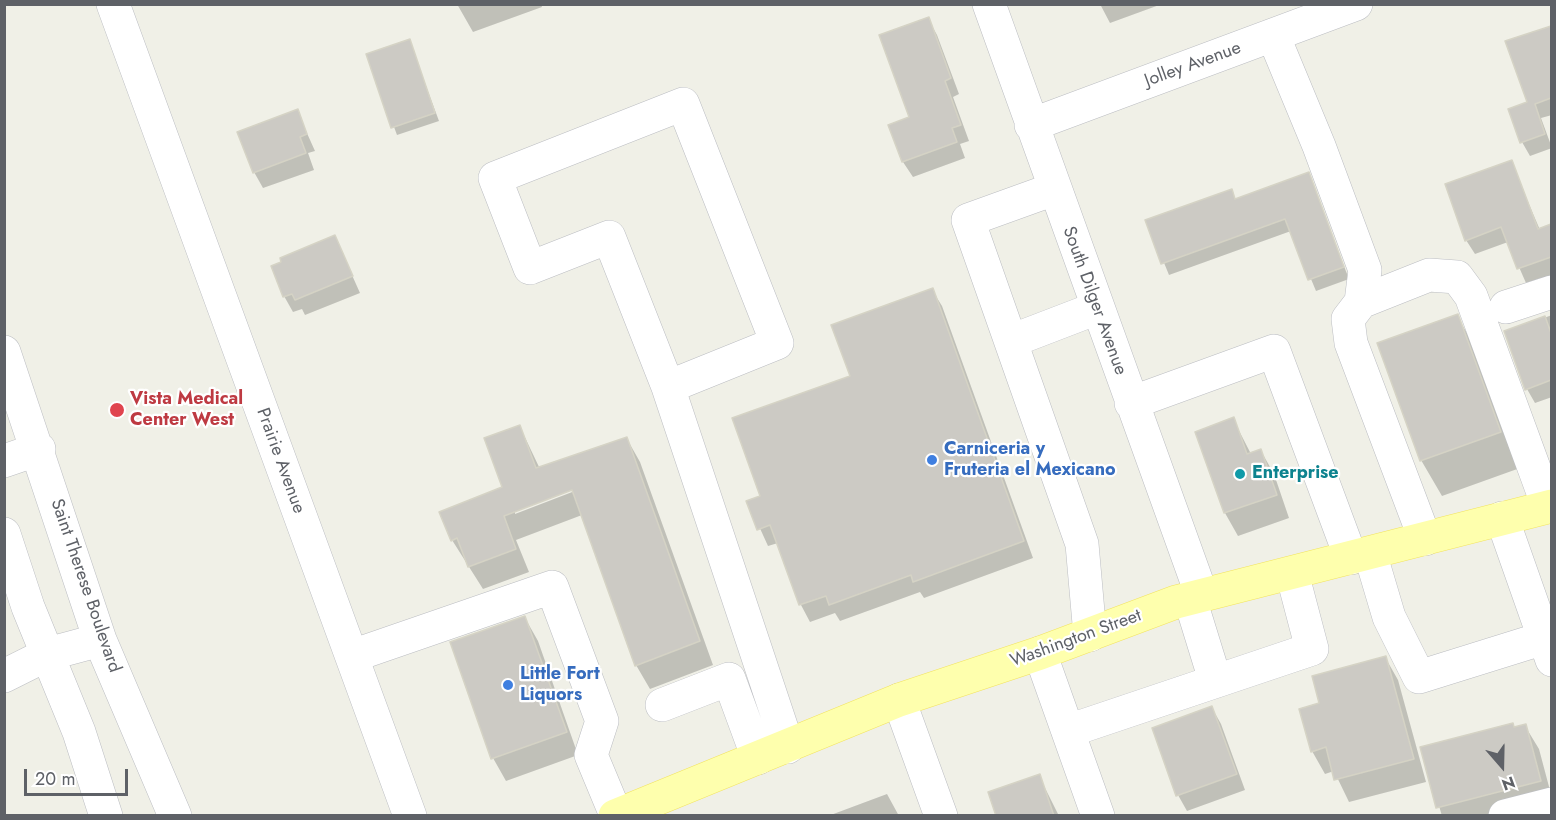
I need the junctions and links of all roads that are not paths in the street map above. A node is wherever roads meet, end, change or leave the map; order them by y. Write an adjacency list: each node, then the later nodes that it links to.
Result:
1 (112, 4): 29 (street, Prairie Avenue)
2 (989, 4): 5 (street, South Dilger Avenue)
3 (1356, 4): 4 (street, Jolley Avenue)
4 (1273, 35): 5 (street, Jolley Avenue); 8 (street)
5 (1031, 125): 6 (street, South Dilger Avenue)
6 (1054, 189): 10 (street, South Dilger Avenue); 11 (street)
7 (1551, 292): 9 (street)
8 (1361, 302): 17 (street); 20 (street)
9 (1506, 307)
10 (1097, 308): 11 (street); 14 (street, South Dilger Avenue)
11 (1011, 341): 24 (street)
12 (4, 352): 15 (street, Saint Therese Boulevard)
13 (668, 387): 13 (street); 35 (street)
14 (1131, 403): 21 (street); 23 (street, South Dilger Avenue)
15 (39, 449): 16 (street); 25 (street, Saint Therese Boulevard)
16 (4, 461)
17 (1550, 506): 18 (main road, Washington Street)
18 (1502, 518): 20 (main road, Washington Street); 26 (street)
19 (4, 534): 28 (street)
20 (1425, 539): 21 (main road, Washington Street)
21 (1360, 555): 22 (main road, Washington Street); 26 (street)
22 (1292, 573): 23 (main road, Washington Street); 31 (street)
23 (1196, 598): 24 (main road, Washington Street); 31 (street, South Dilger Avenue)
24 (1090, 634): 27 (main road, Washington Street)
25 (100, 640): 28 (street); 39 (street, Saint Therese Boulevard)
26 (1548, 649)
27 (1040, 653): 32 (main road, Washington Street); 34 (street)
28 (48, 654): 30 (street); 38 (street)
29 (351, 656): 37 (street); 40 (street, Prairie Avenue)
30 (4, 676)
31 (1215, 680): 34 (street)
32 (899, 700): 35 (main road, Washington Street); 41 (street)
33 (662, 705): 35 (street)
34 (1068, 731): 42 (street)
35 (773, 752): 37 (main road, Washington Street)
36 (1551, 804): 43 (street)
37 (615, 815)
38 (106, 816)
39 (175, 816)
40 (410, 816)
41 (941, 816)
42 (1098, 816)
43 (1505, 816)

